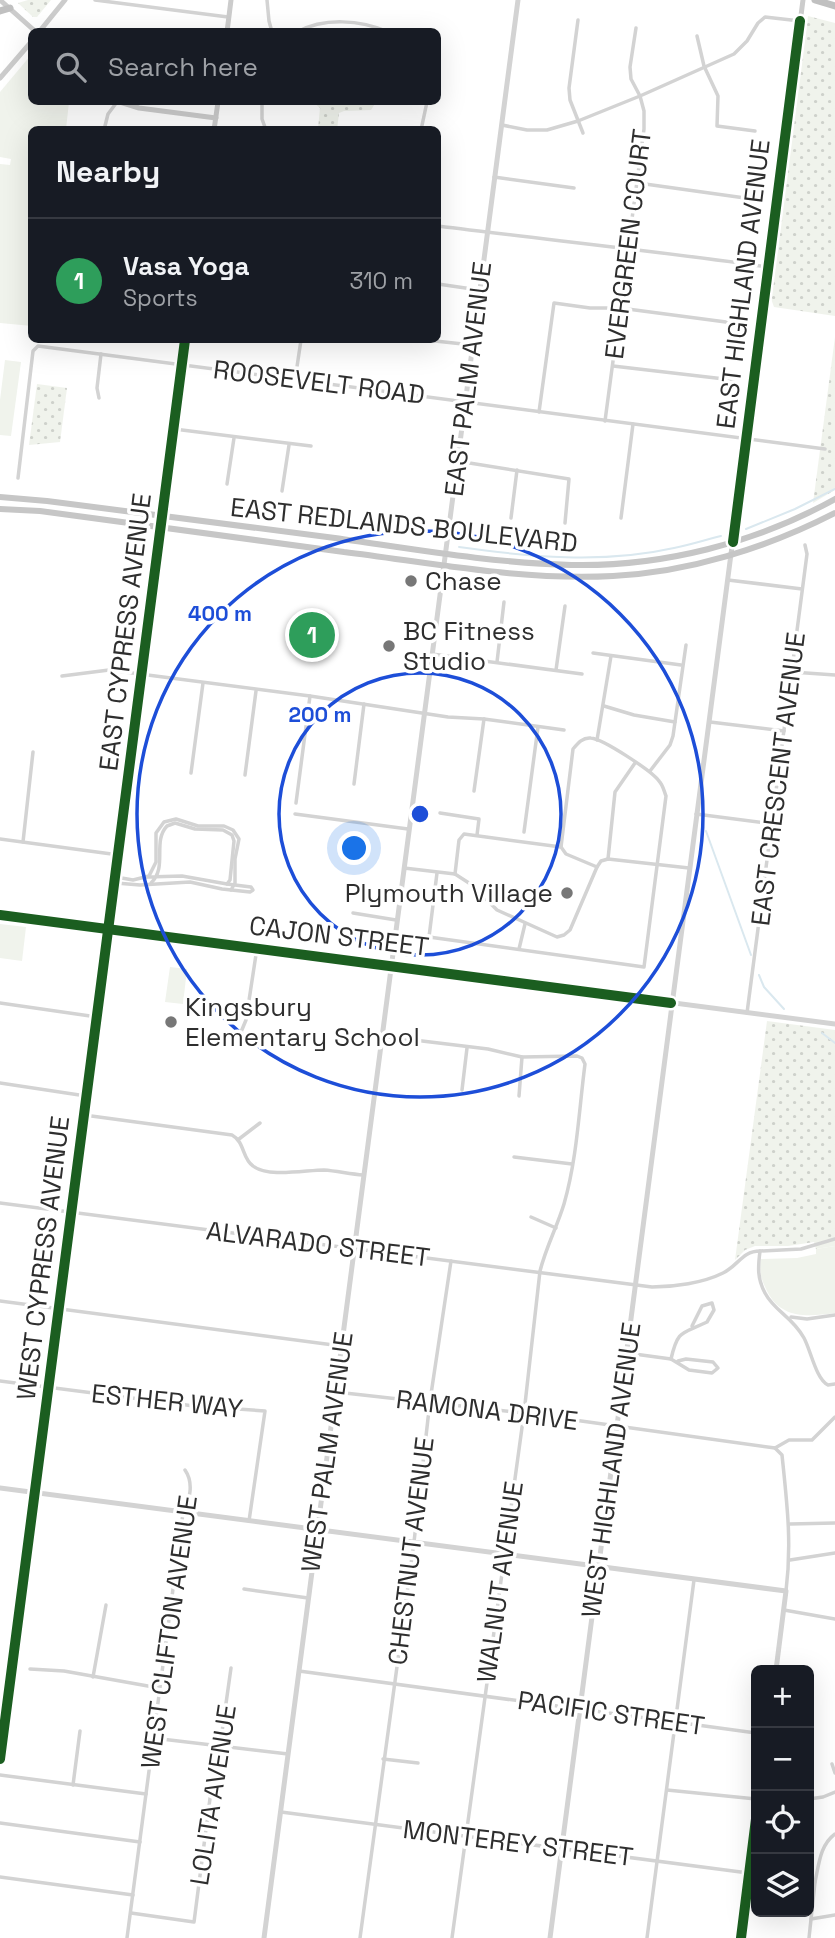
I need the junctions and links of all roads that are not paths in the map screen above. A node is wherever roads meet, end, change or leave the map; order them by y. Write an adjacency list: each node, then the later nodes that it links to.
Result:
1 (0, 0): 10 (main road)
2 (65, 0): 16 (main road)
3 (95, 0): 12 (street)
4 (231, 0): 12 (main road)
5 (267, 0): 18 (street)
6 (518, 0): 34 (street, EAST PALM AVENUE)
7 (803, 0): 14 (main road, EAST HIGHLAND AVENUE)
8 (817, 1): 9 (highway)
9 (835, 6)
10 (10, 8): 11 (highway); 15 (main road)
11 (0, 10)
12 (228, 17): 17 (main road)
13 (578, 20): 33 (street)
14 (800, 21): 24 (street); 48 (main road, EAST HIGHLAND AVENUE)
15 (32, 28)
16 (40, 28)
17 (227, 28)
18 (271, 28)
19 (308, 28): 20 (street)
20 (379, 28)
21 (636, 28): 26 (street, EVERGREEN COURT)
22 (697, 36): 24 (street)
23 (28, 46): 25 (main road)
24 (704, 66): 26 (street); 39 (street)
25 (0, 78)
26 (640, 96): 33 (street); 42 (street, EVERGREEN COURT)
27 (116, 105): 35 (street)
28 (128, 105): 32 (main road)
29 (218, 105): 32 (main road)
30 (262, 105): 37 (street)
31 (426, 105): 38 (street)
32 (216, 118): 36 (main road)
33 (578, 121): 34 (street); 40 (street)
34 (502, 125): 41 (street, EAST PALM AVENUE)
35 (105, 126)
36 (215, 126)
37 (265, 126)
38 (422, 126)
39 (755, 131)
40 (583, 133)
41 (494, 177): 43 (street); 46 (street, EAST PALM AVENUE)
42 (638, 183): 44 (street); 47 (street, EVERGREEN COURT)
43 (574, 188)
44 (745, 198)
45 (441, 226): 46 (street)
46 (486, 233): 47 (street); 50 (street, EAST PALM AVENUE)
47 (628, 250): 48 (street); 51 (street, EVERGREEN COURT)
48 (768, 267): 69 (main road, EAST HIGHLAND AVENUE)
49 (441, 284): 50 (street)
50 (479, 289): 56 (street, EAST PALM AVENUE)
51 (620, 308): 52 (street); 59 (street, EVERGREEN COURT); 64 (street)
52 (741, 324)
53 (441, 342): 56 (street)
54 (186, 343): 58 (main road, EAST CYPRESS AVENUE)
55 (301, 343): 60 (street)
56 (473, 345): 63 (street, EAST PALM AVENUE)
57 (101, 354): 58 (street, ROOSEVELT ROAD); 62 (street); 75 (street, ROOSEVELT ROAD)
58 (182, 365): 60 (street, ROOSEVELT ROAD); 67 (main road, EAST CYPRESS AVENUE)
59 (613, 366): 61 (street); 65 (street, EVERGREEN COURT)
60 (295, 380): 63 (street, ROOSEVELT ROAD)
61 (733, 380)
62 (99, 398)
63 (466, 401): 64 (street, ROOSEVELT ROAD); 73 (street, EAST PALM AVENUE)
64 (539, 412): 65 (street, ROOSEVELT ROAD)
65 (605, 421): 66 (street, ROOSEVELT ROAD)
66 (633, 424): 69 (street, ROOSEVELT ROAD); 84 (street)
67 (174, 429): 68 (street); 82 (main road, EAST CYPRESS AVENUE)
68 (234, 438): 70 (street); 76 (street)
69 (746, 439): 72 (street, ROOSEVELT ROAD); 87 (main road, EAST HIGHLAND AVENUE)
70 (289, 445): 71 (street); 77 (street)
71 (312, 446)
72 (825, 449)
73 (457, 461): 74 (street); 89 (street, EAST PALM AVENUE)
74 (517, 470): 83 (street); 85 (street)
75 (18, 478)
76 (227, 484)
77 (282, 491)
78 (0, 497): 82 (main road, EAST REDLANDS BOULEVARD)
79 (835, 499): 87 (main road, EAST REDLANDS BOULEVARD)
80 (0, 509): 86 (main road, EAST REDLANDS BOULEVARD)
81 (835, 513): 90 (main road, EAST REDLANDS BOULEVARD)
82 (162, 516): 86 (main road, EAST CYPRESS AVENUE); 89 (main road, EAST REDLANDS BOULEVARD)
83 (511, 518)
84 (621, 518)
85 (565, 523)
86 (161, 527): 91 (main road, EAST REDLANDS BOULEVARD); 105 (main road, EAST CYPRESS AVENUE)
87 (733, 542): 89 (main road, EAST REDLANDS BOULEVARD); 90 (main road, EAST HIGHLAND AVENUE)
88 (805, 545): 93 (street, EAST CRESCENT AVENUE)
89 (445, 553): 91 (street, EAST PALM AVENUE)
90 (731, 554): 91 (main road, EAST REDLANDS BOULEVARD); 92 (street, EAST HIGHLAND AVENUE)
91 (443, 565): 98 (street, EAST PALM AVENUE)
92 (728, 580): 93 (street); 116 (street, EAST HIGHLAND AVENUE)
93 (803, 589): 103 (street, EAST CRESCENT AVENUE)
94 (505, 602): 100 (street)
95 (565, 606): 102 (street)
96 (685, 645): 101 (street)
97 (593, 653): 99 (street)
98 (432, 654): 100 (street); 113 (street, EAST PALM AVENUE)
99 (611, 656): 101 (street); 112 (street)
100 (497, 662): 102 (street)
101 (682, 665): 115 (street)
102 (556, 670): 104 (street)
103 (792, 672): 106 (street); 119 (street, EAST CRESCENT AVENUE)
104 (582, 674)
105 (141, 675): 107 (street); 108 (street); 139 (main road, EAST CYPRESS AVENUE)
106 (835, 675)
107 (62, 676)
108 (203, 683): 109 (street); 124 (street)
109 (256, 690): 110 (street); 125 (street)
110 (310, 696): 111 (street); 128 (street)
111 (364, 704): 113 (street); 126 (street)
112 (604, 706): 115 (street); 120 (street)
113 (424, 714): 114 (street); 133 (street, EAST PALM AVENUE)
114 (484, 719): 117 (street); 127 (street)
115 (676, 722): 123 (street)
116 (708, 722): 119 (street); 131 (street, EAST HIGHLAND AVENUE)
117 (538, 727): 118 (street); 134 (street)
118 (564, 730)
119 (784, 732): 132 (street, EAST CRESCENT AVENUE)
120 (597, 740): 122 (street); 138 (street)
121 (33, 752): 137 (street)
122 (636, 762): 123 (street); 140 (street)
123 (649, 771): 141 (street)
124 (191, 773)
125 (245, 775)
126 (354, 784)
127 (474, 791)
128 (296, 803)
129 (440, 813): 135 (street)
130 (295, 814): 133 (street)
131 (696, 814): 132 (street); 144 (street, EAST HIGHLAND AVENUE)
132 (773, 824): 164 (street, EAST CRESCENT AVENUE)
133 (408, 829): 143 (street, EAST PALM AVENUE)
134 (524, 832)
135 (478, 835): 138 (street); 146 (street)
136 (0, 839): 137 (street)
137 (23, 842): 139 (street)
138 (561, 847): 142 (street)
139 (119, 855): 149 (main road, EAST CYPRESS AVENUE)
140 (608, 859): 141 (street); 142 (street)
141 (659, 864): 144 (street); 160 (street)
142 (597, 867): 157 (street)
143 (403, 868): 145 (street); 156 (street, EAST PALM AVENUE)
144 (690, 868): 163 (street, EAST HIGHLAND AVENUE)
145 (437, 873): 146 (street); 160 (street)
146 (455, 874): 157 (street)
147 (148, 877): 148 (street); 149 (street); 152 (street)
148 (157, 877): 150 (street); 151 (street); 151 (street)
149 (116, 880): 150 (street); 158 (main road, EAST CYPRESS AVENUE)
150 (151, 883): 153 (street)
151 (227, 884): 152 (street)
152 (235, 884): 153 (street); 153 (street)
153 (231, 890)
154 (352, 913): 156 (street)
155 (0, 915): 158 (street, CAJON STREET)
156 (396, 920): 161 (street, EAST PALM AVENUE)
157 (525, 924): 160 (street)
158 (108, 929): 159 (street, CAJON STREET); 165 (main road, WEST CYPRESS AVENUE)
159 (257, 948): 161 (street, CAJON STREET); 167 (street)
160 (519, 950)
161 (391, 965): 163 (street, CAJON STREET); 168 (street, WEST PALM AVENUE)
162 (0, 1003): 165 (street)
163 (671, 1003): 164 (street, CAJON STREET); 190 (street, WEST HIGHLAND AVENUE)
164 (747, 1013): 166 (street, CAJON STREET)
165 (97, 1017): 173 (main road, WEST CYPRESS AVENUE)
166 (835, 1024)
167 (241, 1032)
168 (381, 1036): 169 (street); 180 (street, WEST PALM AVENUE)
169 (467, 1048): 170 (street); 172 (street)
170 (522, 1057): 174 (street); 179 (street, WALNUT AVENUE)
171 (0, 1083): 173 (street)
172 (462, 1090)
173 (86, 1096): 175 (main road, WEST CYPRESS AVENUE)
174 (519, 1096)
175 (84, 1115): 177 (street); 182 (main road, WEST CYPRESS AVENUE)
176 (260, 1123): 177 (street)
177 (239, 1139): 180 (street)
178 (514, 1157): 179 (street)
179 (572, 1164): 184 (street, WALNUT AVENUE)
180 (363, 1175): 186 (street, WEST PALM AVENUE)
181 (0, 1203): 182 (street, ALVARADO STREET)
182 (71, 1213): 186 (street, ALVARADO STREET); 192 (main road, WEST CYPRESS AVENUE)
183 (531, 1217): 184 (street)
184 (555, 1228): 189 (street, WALNUT AVENUE)
185 (835, 1239): 187 (street)
186 (354, 1248): 188 (street, ALVARADO STREET); 196 (street, WEST PALM AVENUE)
187 (760, 1251): 190 (street, ALVARADO STREET); 194 (street)
188 (451, 1261): 189 (street, ALVARADO STREET); 204 (street, CHESTNUT AVENUE)
189 (540, 1271): 190 (street, ALVARADO STREET); 205 (street, WALNUT AVENUE)
190 (635, 1285): 197 (street, WEST HIGHLAND AVENUE)
191 (0, 1301): 192 (street)
192 (58, 1311): 196 (street); 202 (main road, WEST CYPRESS AVENUE)
193 (835, 1315): 194 (street)
194 (789, 1317): 201 (street)
195 (692, 1326): 195 (street); 198 (street)
196 (342, 1346): 203 (street, WEST PALM AVENUE)
197 (627, 1353): 198 (street); 207 (street, WEST HIGHLAND AVENUE)
198 (671, 1359): 199 (street)
199 (678, 1361): 199 (street)
200 (0, 1381): 202 (street, ESTHER WAY)
201 (835, 1384)
202 (49, 1387): 211 (main road, WEST CYPRESS AVENUE); 213 (street, ESTHER WAY)
203 (337, 1392): 204 (street, RAMONA DRIVE); 216 (street, WEST PALM AVENUE)
204 (430, 1401): 205 (street, RAMONA DRIVE); 217 (street, CHESTNUT AVENUE)
205 (524, 1413): 207 (street, RAMONA DRIVE); 219 (street, WALNUT AVENUE)
206 (835, 1417): 208 (street, RAMONA DRIVE)
207 (616, 1425): 208 (street, RAMONA DRIVE); 221 (street, WEST HIGHLAND AVENUE)
208 (775, 1448): 215 (street)
209 (185, 1470): 212 (street, WEST CLIFTON AVENUE)
210 (0, 1488): 211 (street)
211 (35, 1493): 212 (street); 244 (main road, WEST CYPRESS AVENUE)
212 (183, 1513): 213 (street); 235 (street, WEST CLIFTON AVENUE)
213 (249, 1521): 216 (street)
214 (835, 1523): 215 (street)
215 (790, 1524): 220 (street)
216 (317, 1530): 217 (street); 225 (street, WEST PALM AVENUE)
217 (414, 1542): 219 (street); 234 (street, CHESTNUT AVENUE)
218 (835, 1553): 220 (street)
219 (503, 1554): 221 (street); 236 (street, WALNUT AVENUE)
220 (790, 1560): 224 (street)
221 (598, 1567): 222 (street); 237 (street, WEST HIGHLAND AVENUE)
222 (694, 1580): 224 (street); 238 (street)
223 (244, 1589): 225 (street)
224 (786, 1591): 227 (street)
225 (308, 1598): 232 (street, WEST PALM AVENUE)
226 (106, 1605): 233 (street)
227 (784, 1610): 228 (street); 229 (street)
228 (835, 1619)
229 (777, 1665)
230 (231, 1668): 242 (street, LOLITA AVENUE)
231 (30, 1669): 233 (street)
232 (299, 1671): 234 (street, PACIFIC STREET); 243 (street, WEST PALM AVENUE)
233 (93, 1677): 235 (street)
234 (393, 1684): 236 (street, PACIFIC STREET); 245 (street, CHESTNUT AVENUE)
235 (160, 1688): 241 (street, WEST CLIFTON AVENUE)
236 (485, 1696): 237 (street, PACIFIC STREET); 260 (street, WALNUT AVENUE)
237 (579, 1709): 238 (street, PACIFIC STREET); 262 (street, WEST HIGHLAND AVENUE)
238 (676, 1722): 240 (street, PACIFIC STREET); 251 (street)
239 (80, 1731): 250 (street)
240 (751, 1732)
241 (153, 1738): 242 (street); 253 (street, WEST CLIFTON AVENUE)
242 (220, 1746): 243 (street); 269 (street, LOLITA AVENUE)
243 (288, 1754): 256 (street, WEST PALM AVENUE)
244 (0, 1759)
245 (383, 1759): 246 (street); 258 (street, CHESTNUT AVENUE)
246 (418, 1763)
247 (832, 1765): 248 (street)
248 (835, 1773)
249 (0, 1775): 250 (street)
250 (73, 1785): 253 (street)
251 (667, 1790): 254 (street); 263 (street)
252 (835, 1792): 255 (street)
253 (146, 1794): 261 (street, WEST CLIFTON AVENUE)
254 (751, 1798)
255 (814, 1798)
256 (281, 1812): 258 (street, MONTEREY STREET); 273 (street, WEST PALM AVENUE)
257 (0, 1823): 261 (street)
258 (374, 1825): 260 (street, MONTEREY STREET); 274 (street, CHESTNUT AVENUE)
259 (835, 1834): 266 (street)
260 (467, 1837): 262 (street, MONTEREY STREET); 275 (street, WALNUT AVENUE)
261 (140, 1842): 268 (street)
262 (561, 1849): 263 (street, MONTEREY STREET); 276 (street, WEST HIGHLAND AVENUE)
263 (658, 1861): 264 (street, MONTEREY STREET); 277 (street)
264 (751, 1874)
265 (0, 1877): 268 (street)
266 (815, 1882): 271 (street)
267 (751, 1885): 278 (street)
268 (133, 1895): 269 (street)
269 (131, 1913): 272 (street)
270 (835, 1915): 271 (street)
271 (811, 1919): 279 (street)
272 (127, 1938)
273 (264, 1938)
274 (360, 1938)
275 (452, 1938)
276 (550, 1938)
277 (647, 1938)
278 (741, 1938)
279 (809, 1938)

